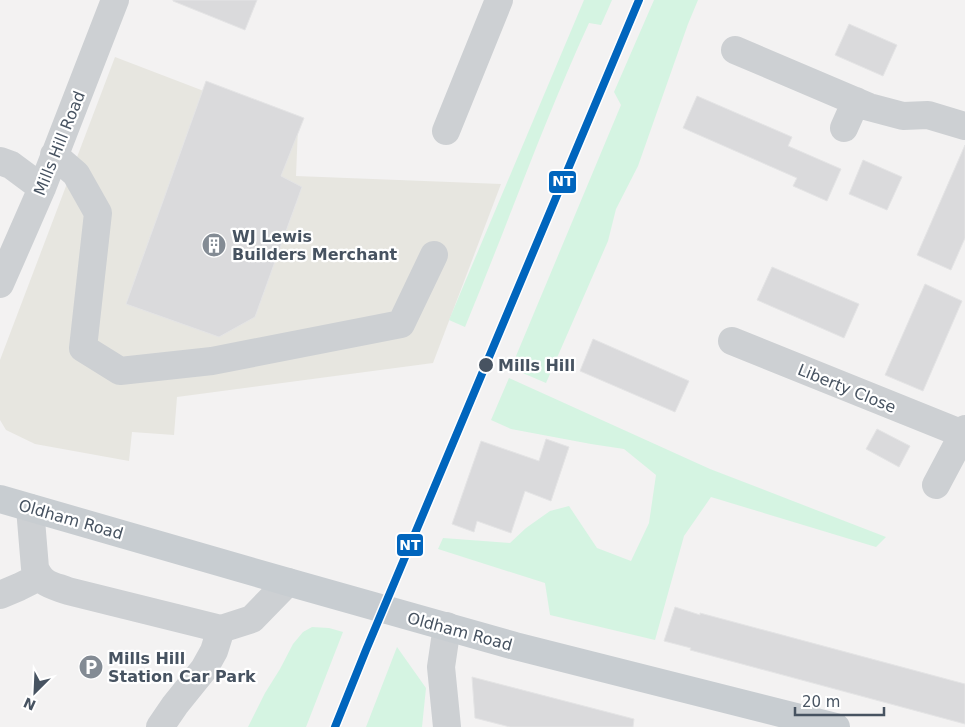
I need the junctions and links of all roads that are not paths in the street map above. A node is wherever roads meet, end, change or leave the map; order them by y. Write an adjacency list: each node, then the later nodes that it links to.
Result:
1 (115, 0): 8 (street, Mills Hill Road)
2 (499, 0): 7 (street)
3 (735, 50): 4 (street)
4 (856, 101): 5 (street); 6 (street)
5 (965, 126)
6 (844, 128)
7 (446, 131)
8 (54, 155): 10 (street, Mills Hill Road); 11 (street)
9 (0, 161): 10 (street)
10 (42, 188): 12 (street, Mills Hill Road)
11 (434, 254)
12 (0, 284)
13 (732, 341): 14 (street, Liberty Close)
14 (964, 432): 15 (street, Liberty Close)
15 (936, 485)
16 (0, 499): 17 (main road, Oldham Road)
17 (30, 508): 18 (street); 19 (main road, Oldham Road)
18 (39, 576): 20 (street); 22 (street)
19 (288, 582): 21 (main road, Oldham Road); 22 (street)
20 (0, 595)
21 (447, 626): 24 (street); 25 (main road, Oldham Road)
22 (221, 630): 23 (street)
23 (160, 727)
24 (447, 727)
25 (836, 727)

